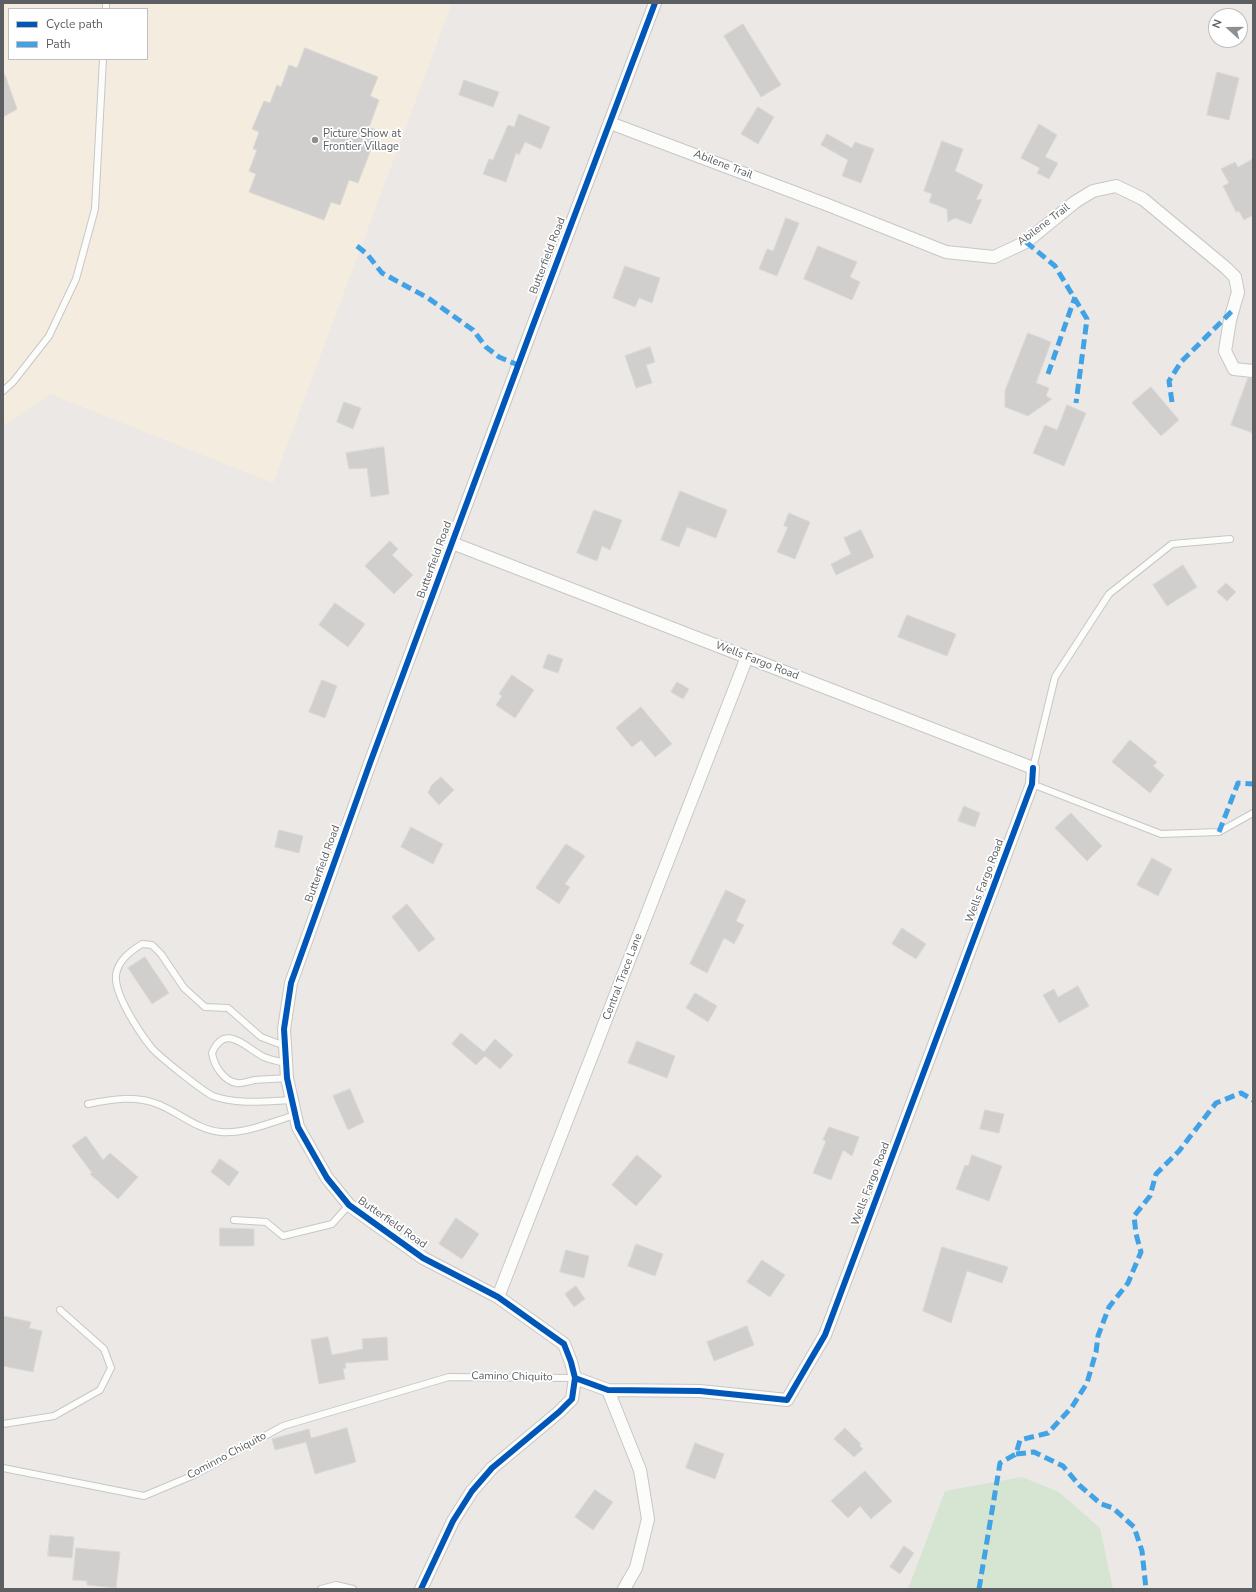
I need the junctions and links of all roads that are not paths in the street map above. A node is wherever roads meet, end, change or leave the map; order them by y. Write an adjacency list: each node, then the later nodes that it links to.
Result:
1 (655, 3): 3 (street, Butterfield Road)
2 (103, 60): 5 (lane)
3 (610, 123): 4 (street, Abilene Trail); 7 (street, Butterfield Road)
4 (1253, 371)
5 (3, 391)
6 (1230, 540): 9 (lane)
7 (452, 543): 8 (street, Wells Fargo Road); 12 (street, Butterfield Road)
8 (747, 657): 9 (street, Wells Fargo Road); 20 (street, Central Trace Lane)
9 (1033, 768): 10 (street, Wells Fargo Road)
10 (1032, 784): 11 (lane); 24 (street, Wells Fargo Road)
11 (1253, 814)
12 (285, 1046): 13 (street, Butterfield Road); 15 (lane)
13 (285, 1063): 14 (street, Butterfield Road); 14 (lane)
14 (287, 1078): 15 (street, Butterfield Road)
15 (292, 1100): 17 (street, Butterfield Road)
16 (88, 1104): 17 (lane)
17 (295, 1115): 18 (street, Butterfield Road)
18 (349, 1205): 19 (lane); 20 (street, Butterfield Road)
19 (234, 1220)
20 (498, 1297): 23 (street, Butterfield Road)
21 (60, 1310): 25 (lane)
22 (449, 1376): 23 (lane, Camino Chiquito); 26 (lane, Cominno Chiquito)
23 (575, 1378): 24 (street, Wells Fargo Road); 29 (street, Butterfield Road)
24 (608, 1390): 30 (street)
25 (3, 1424)
26 (3, 1468)
27 (321, 1589): 28 (lane)
28 (353, 1589)
29 (421, 1589)
30 (624, 1589)

